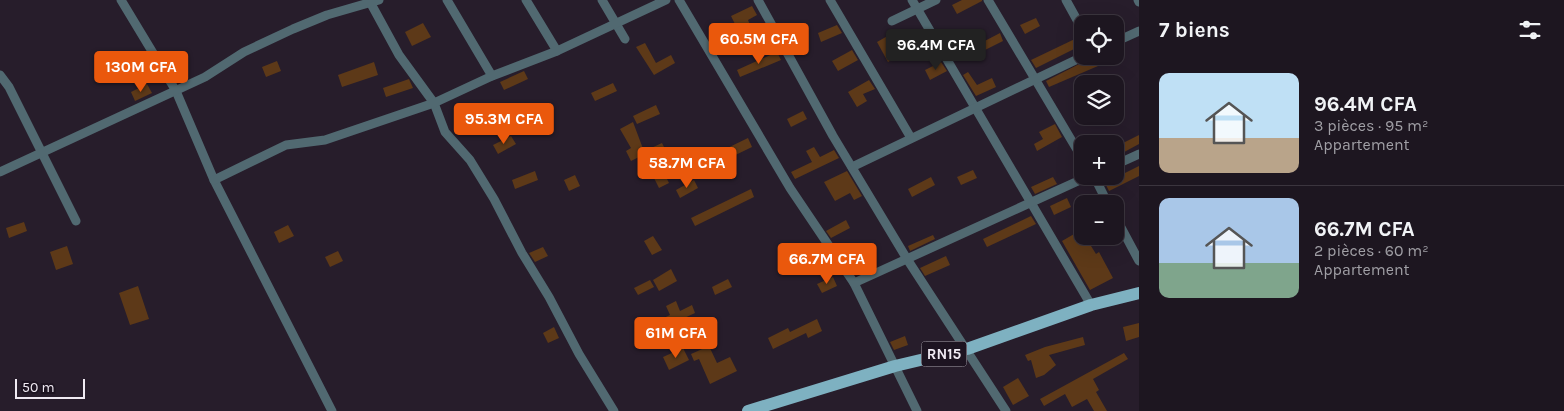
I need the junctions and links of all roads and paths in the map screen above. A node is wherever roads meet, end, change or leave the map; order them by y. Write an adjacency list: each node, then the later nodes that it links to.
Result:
1 (121, 0): 26 (street)
2 (447, 0): 24 (street)
3 (526, 0): 21 (street)
4 (602, 0): 17 (street)
5 (666, 0): 17 (street)
6 (679, 0): 43 (street)
7 (758, 0): 34 (street)
8 (830, 0): 29 (street)
9 (912, 0): 14 (street)
10 (936, 0): 14 (street)
11 (988, 0): 25 (street)
12 (1066, 0): 15 (street)
13 (373, 1): 26 (street); 27 (street)
14 (917, 9): 16 (street); 28 (street)
15 (1074, 15)
16 (892, 20)
17 (616, 24): 20 (street); 21 (street)
18 (1139, 31): 19 (street)
19 (1124, 38)
20 (626, 39)
21 (556, 51): 24 (street)
22 (1074, 61): 25 (street)
23 (0, 75): 31 (street)
24 (492, 76): 27 (street)
25 (1036, 80): 28 (street); 30 (street)
26 (176, 91): 31 (street); 36 (street)
27 (434, 103): 36 (street); 50 (street)
28 (975, 107): 29 (street); 38 (street)
29 (911, 138): 34 (street)
30 (1074, 144)
31 (41, 152): 35 (street); 39 (street)
32 (1139, 154): 33 (street)
33 (1124, 161)
34 (852, 167): 41 (street)
35 (0, 172)
36 (214, 180): 49 (street)
37 (1074, 183): 38 (street)
38 (1032, 202): 41 (street); 45 (street)
39 (76, 221)
40 (1124, 233): 42 (street)
41 (907, 259): 43 (street); 46 (street)
42 (1139, 261)
43 (854, 283): 47 (street)
44 (1139, 294): 45 (main road, RN15)
45 (1092, 306): 46 (main road, RN15)
46 (966, 348): 47 (main road, RN15); 52 (street)
47 (895, 366): 48 (main road, RN15); 51 (street)
48 (755, 410)
49 (332, 411)
50 (614, 411)
51 (917, 411)
52 (1006, 411)

